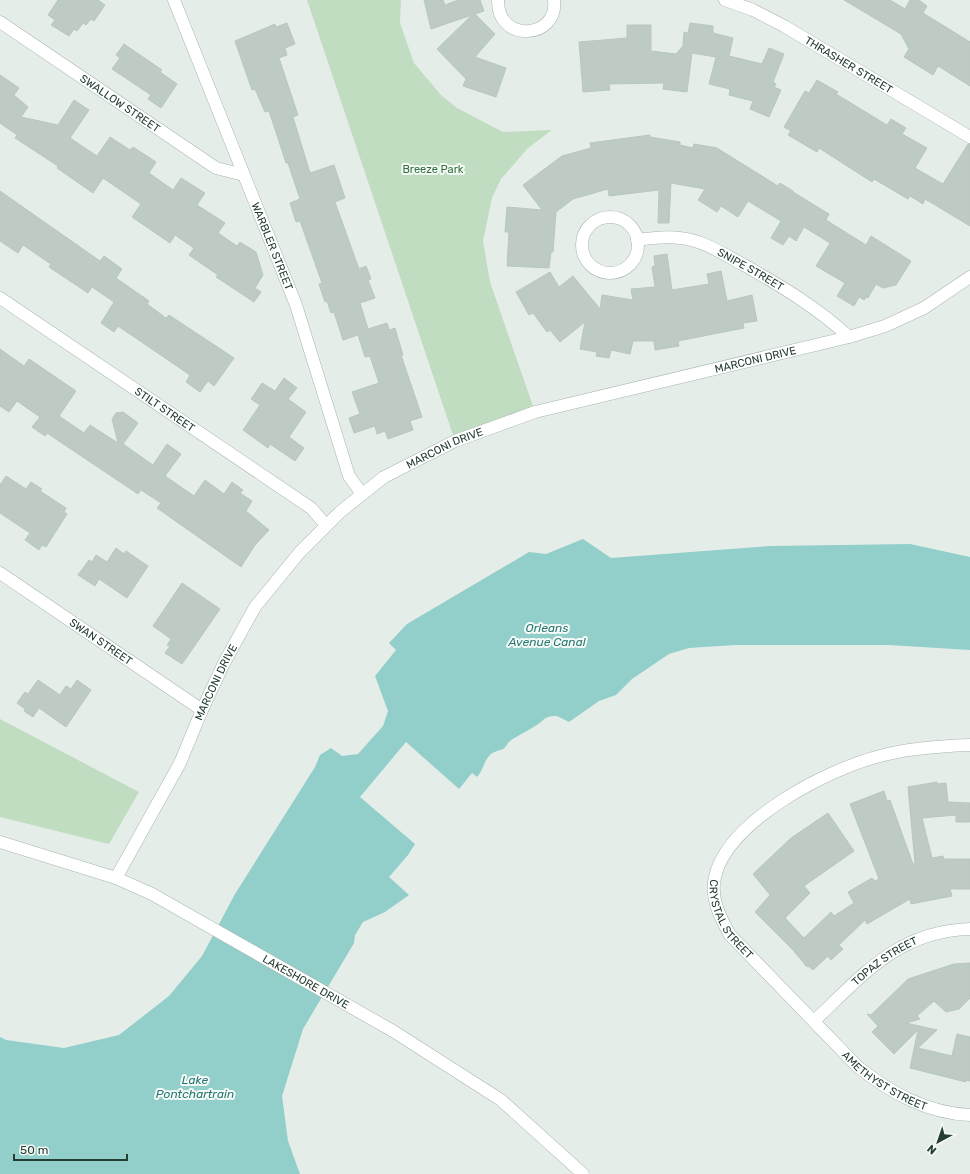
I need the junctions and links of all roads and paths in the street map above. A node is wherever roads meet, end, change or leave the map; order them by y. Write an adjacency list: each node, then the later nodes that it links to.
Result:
1 (174, 0): 7 (street, WARBLER STREET)
2 (498, 0): 3 (street)
3 (554, 0)
4 (725, 0): 6 (street, THRASHER STREET)
5 (0, 22): 7 (street, SWALLOW STREET)
6 (970, 137)
7 (244, 175): 12 (street, WARBLER STREET)
8 (638, 240): 8 (street); 11 (street, SNIPE STREET)
9 (970, 277): 11 (street, MARCONI DRIVE)
10 (0, 298): 13 (street, STILT STREET)
11 (849, 337): 12 (street, MARCONI DRIVE)
12 (362, 494): 13 (street, MARCONI DRIVE)
13 (326, 526): 15 (street, MARCONI DRIVE)
14 (0, 573): 15 (street, SWAN STREET)
15 (202, 710): 18 (street, MARCONI DRIVE)
16 (970, 745): 20 (street, CRYSTAL STREET)
17 (0, 842): 18 (street, LAKESHORE DRIVE)
18 (116, 878): 22 (street, LAKESHORE DRIVE)
19 (970, 929): 20 (street, TOPAZ STREET)
20 (814, 1021): 21 (street, AMETHYST STREET)
21 (970, 1115)
22 (583, 1174)

